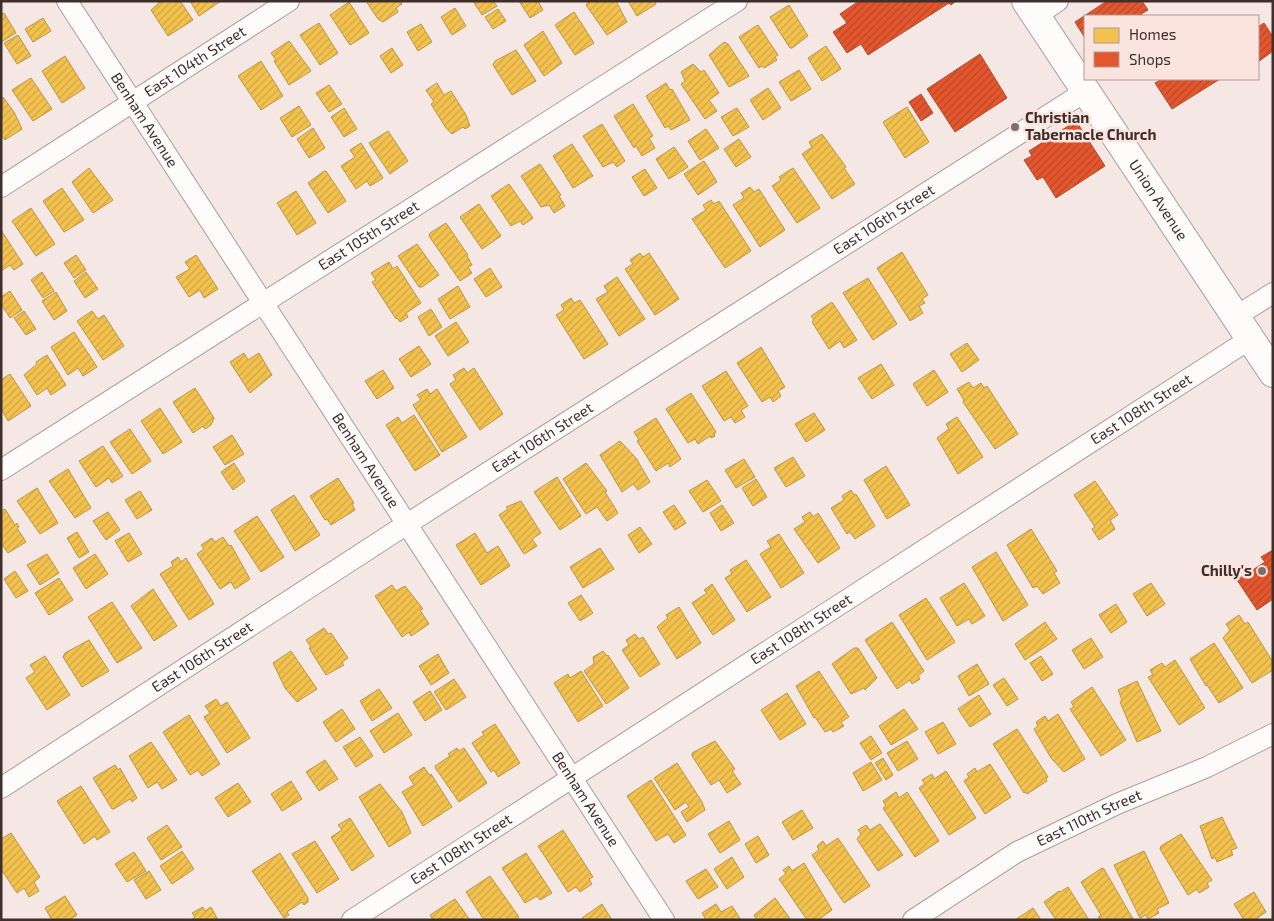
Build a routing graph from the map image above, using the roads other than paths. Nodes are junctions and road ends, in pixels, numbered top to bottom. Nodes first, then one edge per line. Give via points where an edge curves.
1 (67, 1) edge
2 (289, 1) edge
3 (737, 1) edge
4 (1040, 6) edge
5 (1086, 91) junction
6 (132, 103) junction
7 (1, 187) edge
8 (1273, 292) edge
9 (263, 303) junction
10 (1243, 328) junction
11 (1273, 373) edge
12 (1, 470) edge
13 (407, 524) junction
14 (1273, 734) edge
15 (572, 779) junction
16 (1, 788) edge
17 (352, 920) edge
18 (664, 920) edge
19 (913, 920) edge

1 - 6 street, Benham Avenue
2 - 6 street, East 104th Street
3 - 9 street, East 105th Street
4 - 5 main road, Union Avenue
5 - 10 main road, Union Avenue
5 - 13 street, East 106th Street
6 - 7 street, East 104th Street
6 - 9 street, Benham Avenue
8 - 10 street, East 108th Street
9 - 12 street, East 105th Street
9 - 13 street, Benham Avenue
10 - 11 main road, Union Avenue
10 - 15 street, East 108th Street
13 - 15 street, Benham Avenue
13 - 16 street, East 106th Street
14 - 19 street, East 110th Street via 1017,852
15 - 17 street, East 108th Street
15 - 18 street, Benham Avenue

